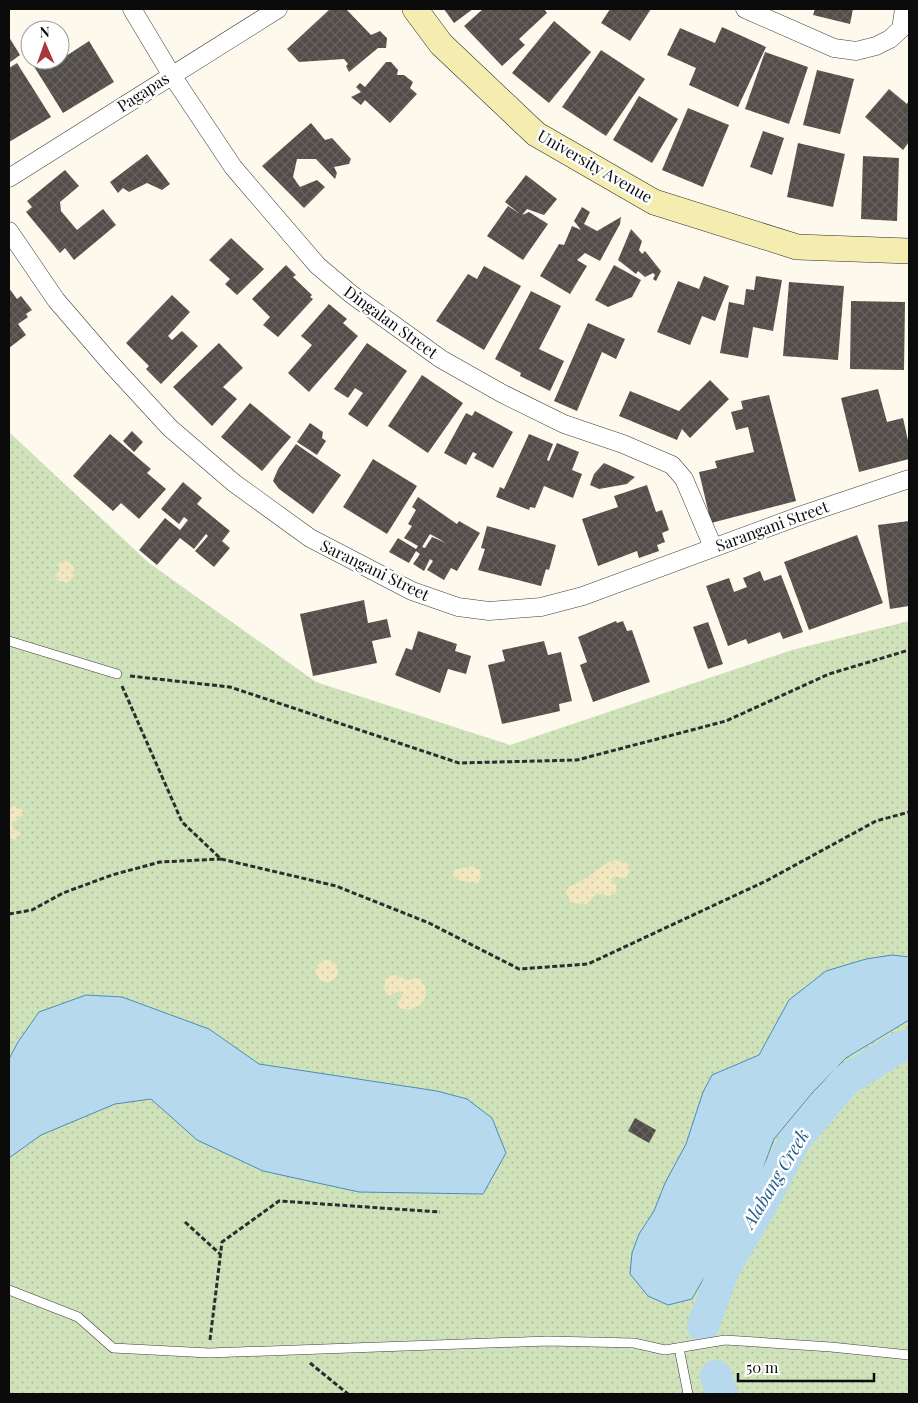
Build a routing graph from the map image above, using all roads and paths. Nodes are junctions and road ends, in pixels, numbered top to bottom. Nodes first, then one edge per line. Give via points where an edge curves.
1 (132, 9) edge
2 (278, 9) edge
3 (415, 9) edge
4 (745, 9) edge
5 (904, 9) edge
6 (171, 74) junction
7 (9, 178) edge
8 (9, 231) edge
9 (909, 251) edge
10 (909, 479) edge
11 (713, 547) junction
12 (9, 641) edge
13 (909, 650) edge
14 (116, 674) junction
15 (909, 812) edge
16 (221, 859) junction
17 (9, 914) edge
18 (440, 1212) dead end
19 (185, 1222) dead end
20 (220, 1254) junction
21 (9, 1290) edge
22 (679, 1348) junction
23 (300, 1350) junction
24 (209, 1353) junction
25 (909, 1355) edge
26 (348, 1394) edge
27 (688, 1394) edge

1 - 6 street, Dingalan Street
2 - 6 street, Pagapas
3 - 9 street, University Avenue via 441,44 536,134 654,202 797,247
4 - 5 street via 834,48 856,51 890,39 901,29
6 - 7 street, Pagapas
6 - 11 street, Dingalan Street via 232,167 317,265 441,359 503,394 564,424 672,465 684,480
8 - 11 street, Sarangani Street via 56,300 170,428 234,483 310,538 412,592 458,607 489,611 541,607 582,596
10 - 11 street, Sarangani Street
12 - 14 lane
13 - 14 path via 829,674 726,721 577,760 459,763 230,687
14 - 16 path via 182,822
15 - 16 path via 876,821 766,881 588,964 519,969 429,924 336,886
16 - 17 path via 160,862 63,893 32,910
18 - 20 path via 279,1201 222,1242
19 - 20 path
20 - 24 path
21 - 24 lane via 78,1317 113,1348
22 - 23 lane via 665,1350 634,1343 548,1341
22 - 25 lane via 726,1340
22 - 27 lane
23 - 24 lane
23 - 26 path via 311,1365

